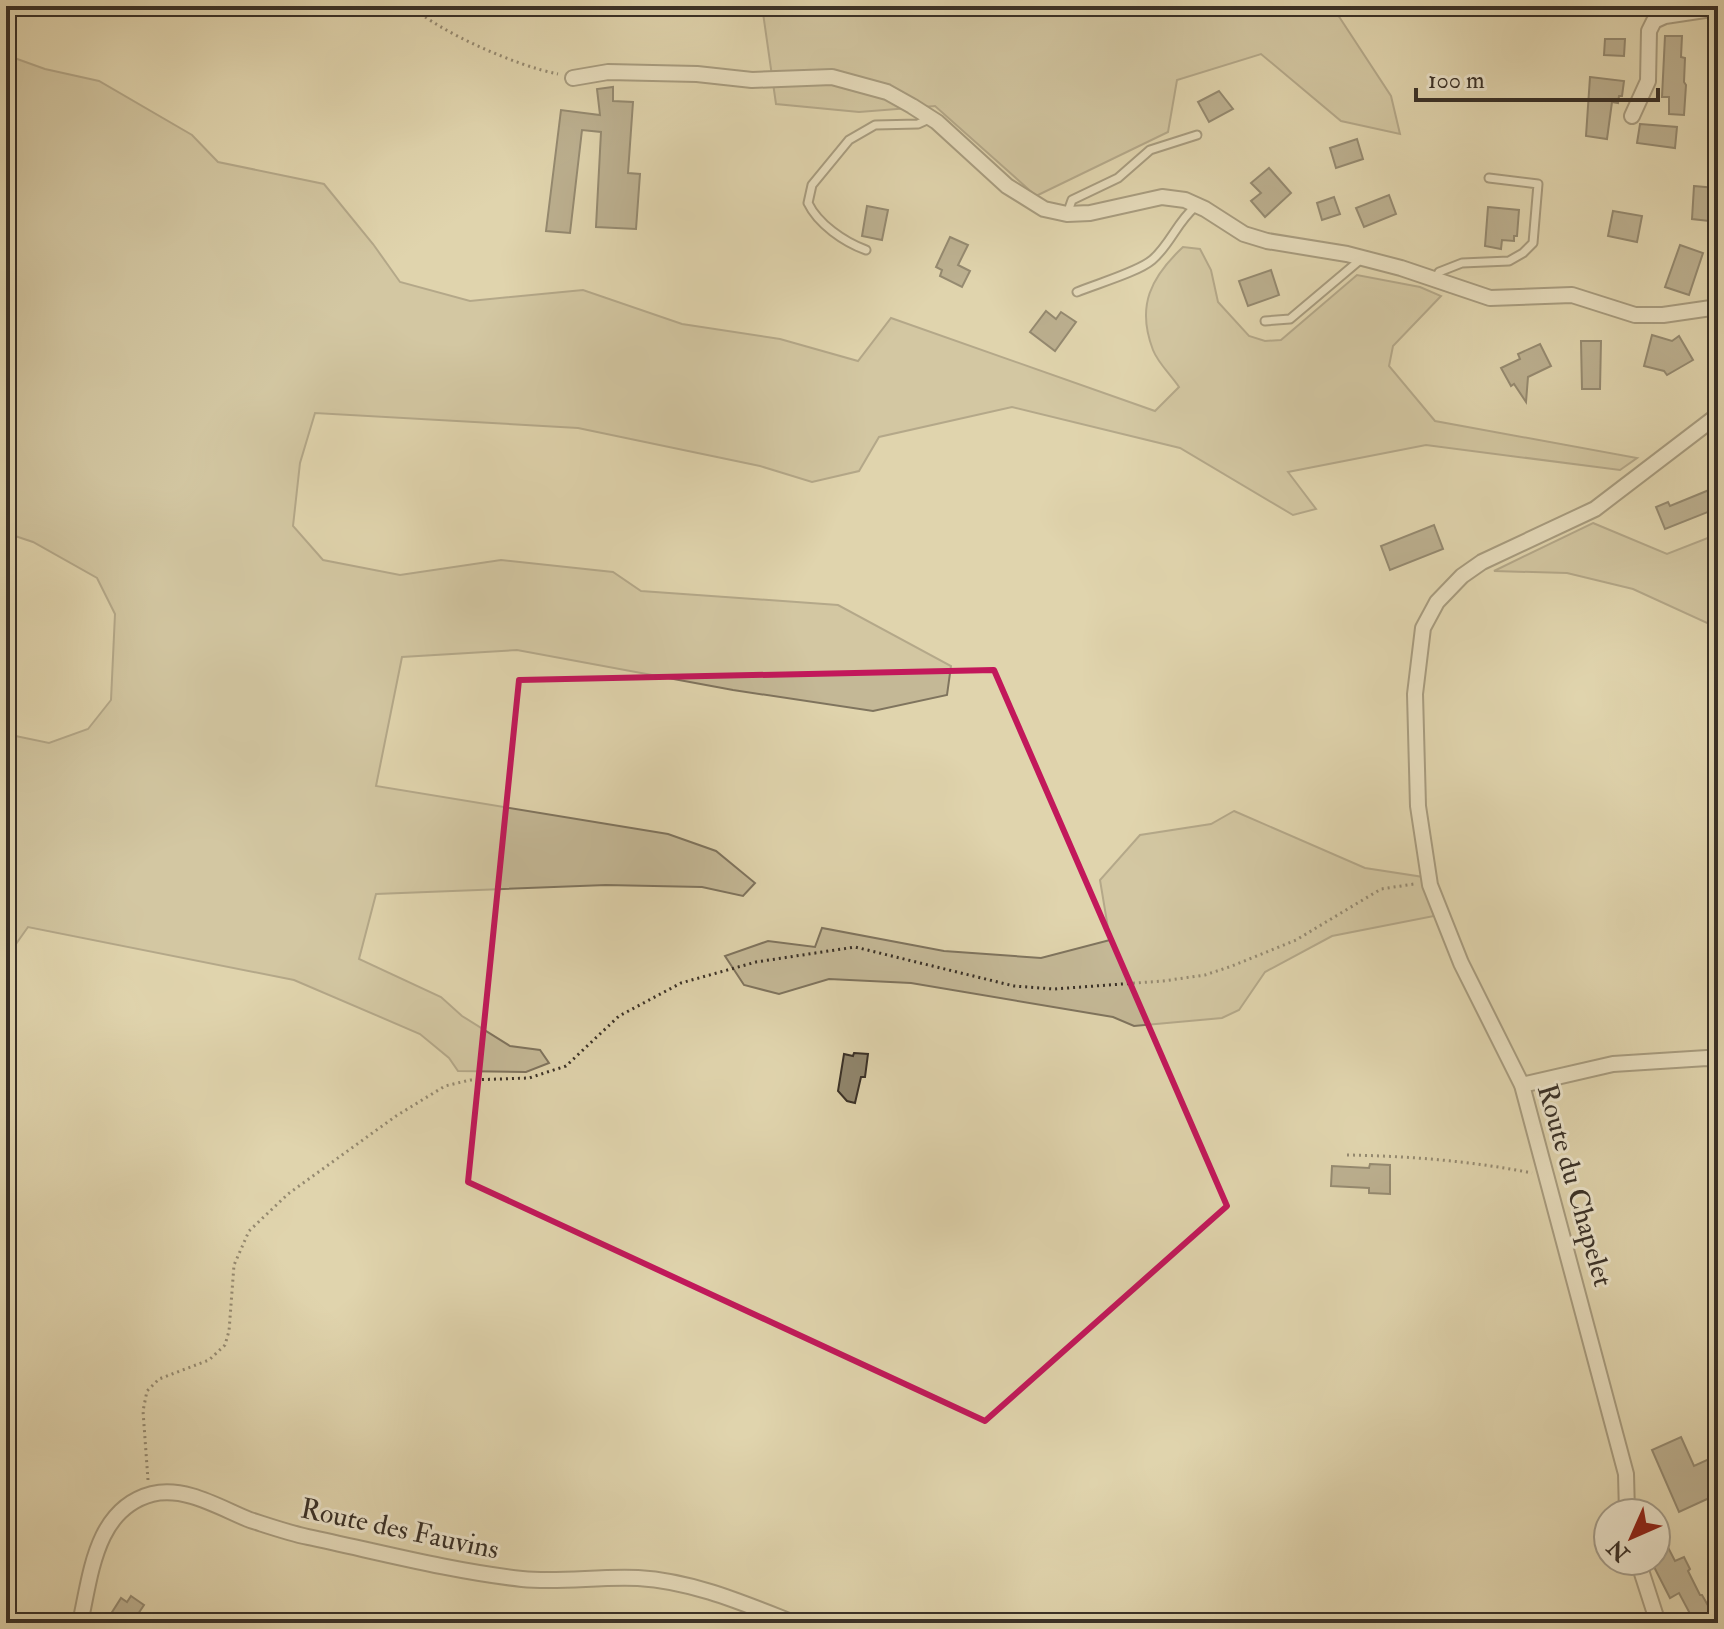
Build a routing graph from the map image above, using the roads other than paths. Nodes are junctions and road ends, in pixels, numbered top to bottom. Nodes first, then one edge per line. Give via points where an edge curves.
1 (1718, 8) edge
2 (573, 78) road end
3 (1632, 116) dead end
4 (931, 118) junction
5 (1197, 135) dead end
6 (1489, 178) dead end
7 (1197, 205) junction
8 (1067, 214) junction
9 (866, 250) dead end
10 (1362, 258) junction
11 (1435, 280) junction
12 (1077, 292) dead end
13 (1718, 307) edge
14 (1265, 321) dead end
15 (1718, 415) edge
16 (1718, 1060) edge
17 (1522, 1085) junction
18 (1627, 1497) edge
19 (1644, 1577) edge
20 (80, 1623) edge
21 (794, 1623) edge
22 (1658, 1623) edge

1 - 3 street via 1654,21 1648,81
2 - 4 street via 608,72 752,80 832,77 887,92
4 - 8 street via 1025,199
4 - 9 lane via 918,124 875,125 849,140 812,185 808,203 814,216
5 - 8 lane via 1150,150 1118,178 1072,200
6 - 11 lane via 1538,184 1533,243 1509,261 1462,263 1439,272
7 - 8 street via 1162,197
7 - 10 street via 1244,234
7 - 12 lane via 1149,263
10 - 11 street
10 - 14 lane via 1290,319
11 - 13 street via 1490,298 1572,295 1635,315
15 - 17 street, Route du Chapelet via 1595,509 1462,576 1437,602 1423,628 1415,694 1418,806 1430,885 1461,963
16 - 17 street via 1613,1064
17 - 18 street, Route du Chapelet via 1626,1474
19 - 22 street
20 - 21 street, Route des Fauvins via 94,1561 110,1522 137,1500 169,1492 298,1534 481,1573 671,1582

